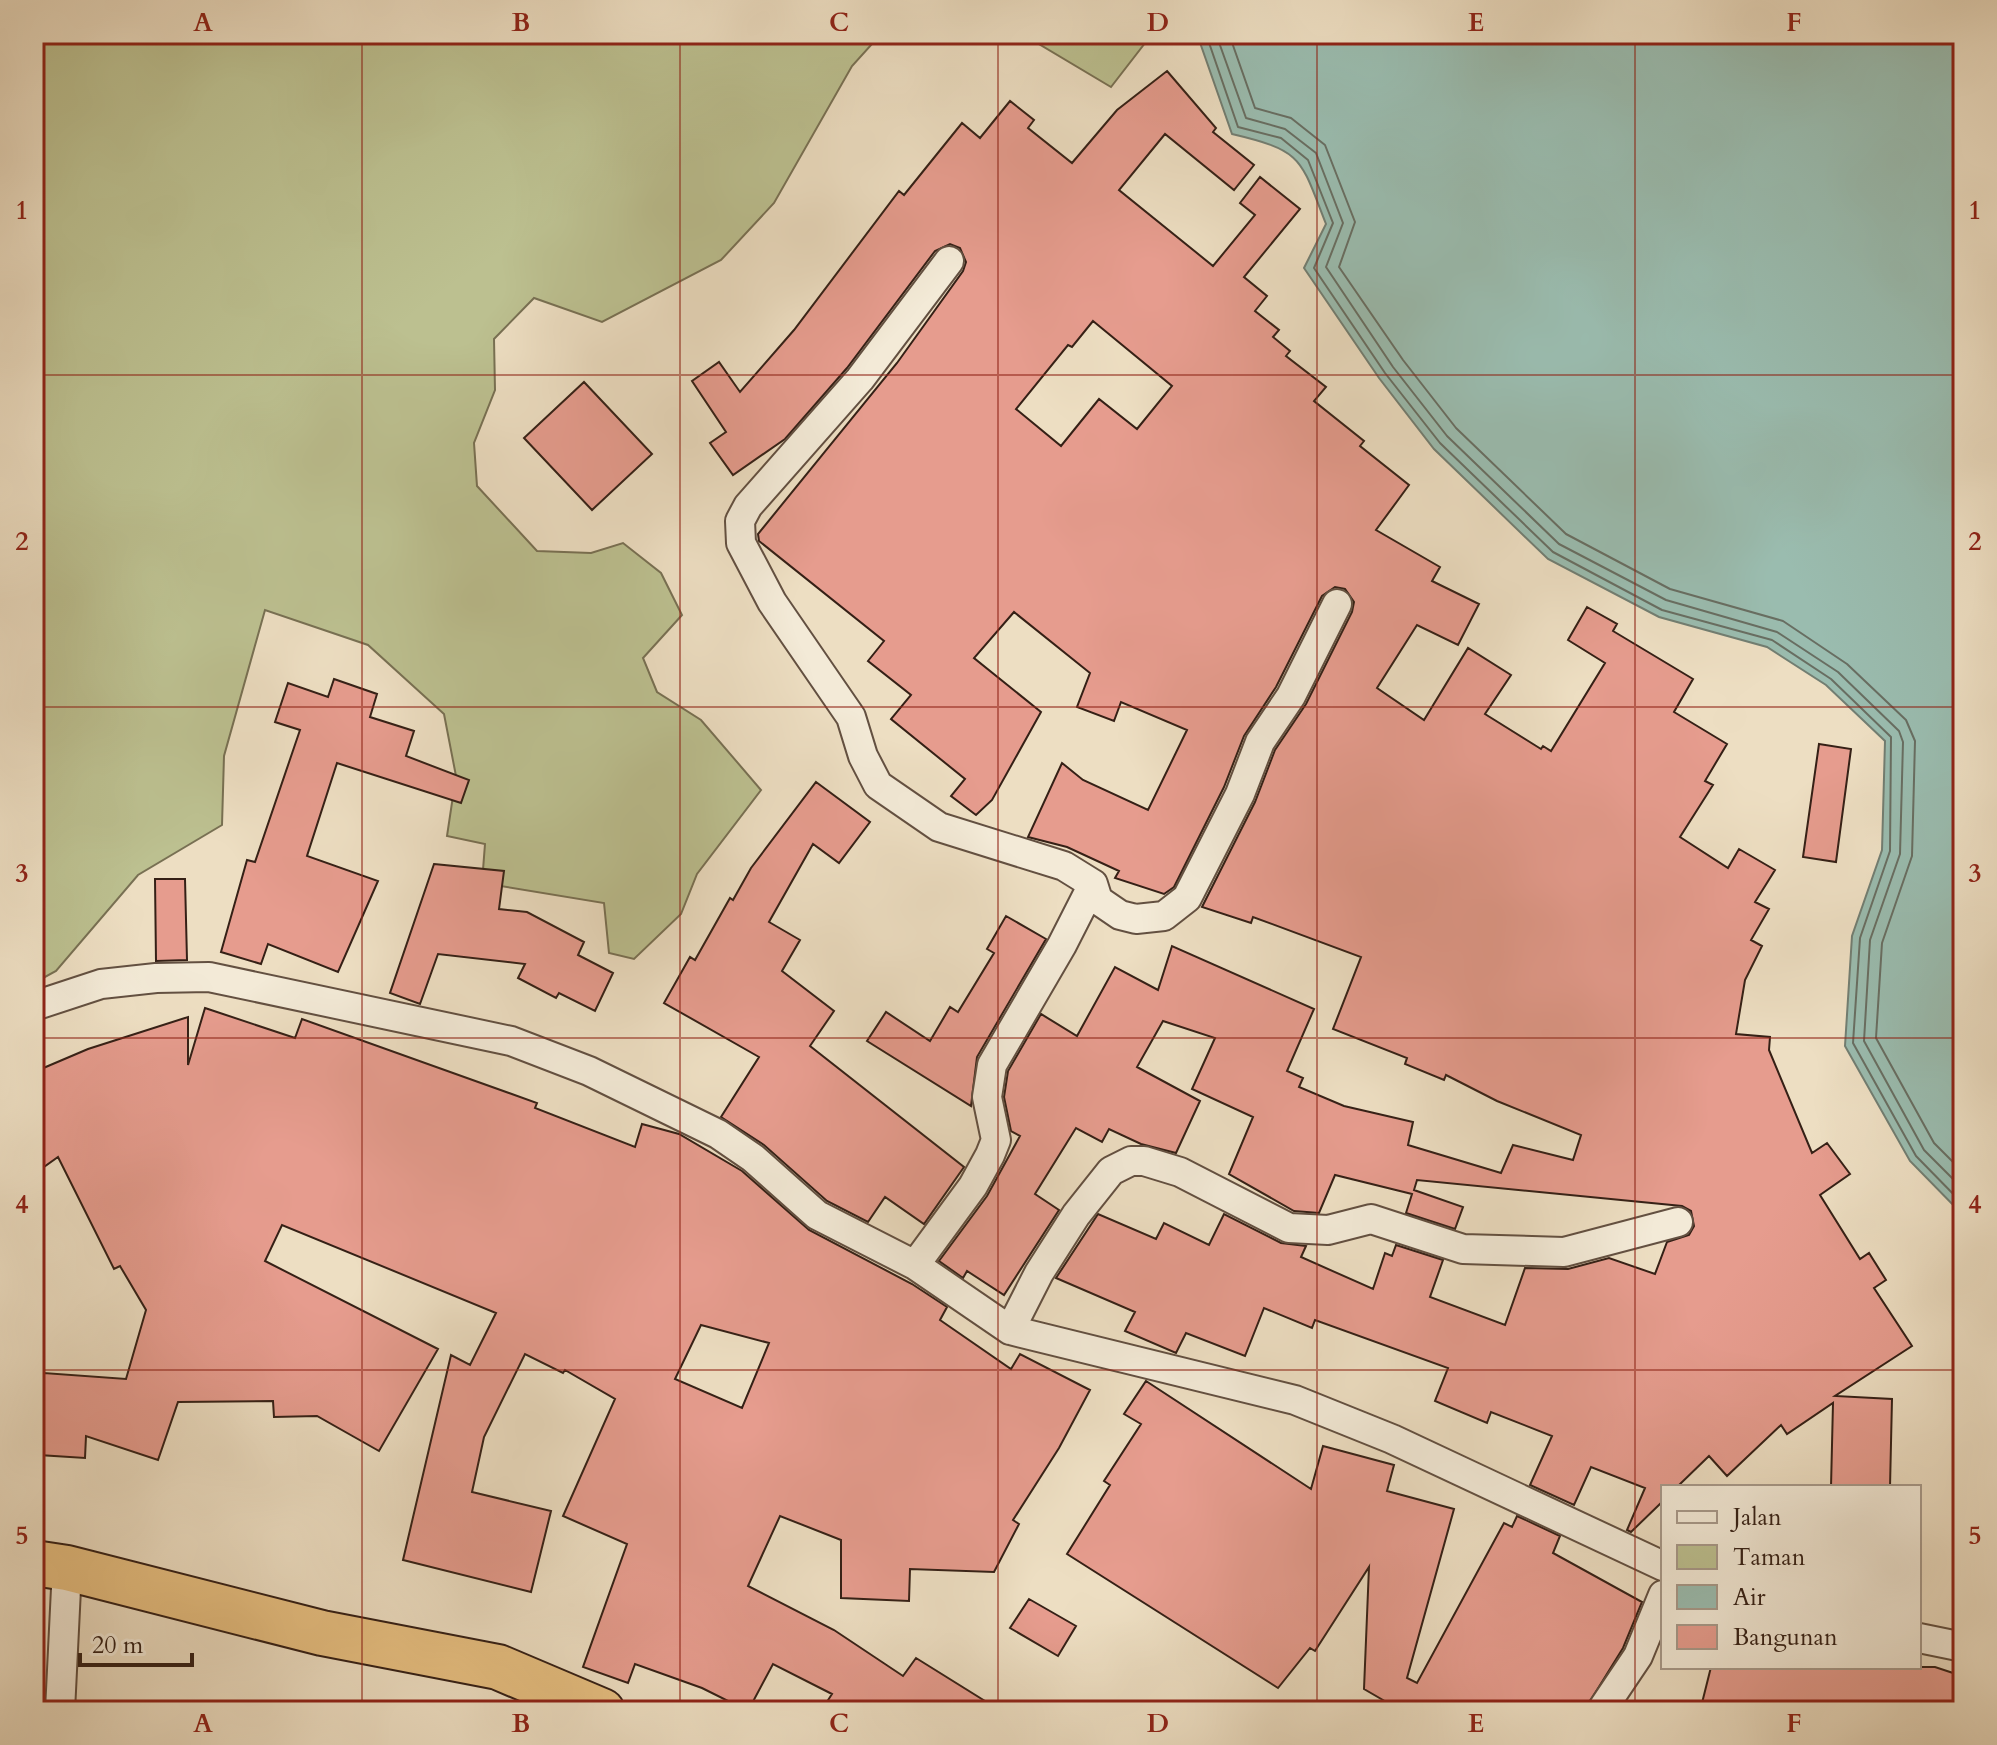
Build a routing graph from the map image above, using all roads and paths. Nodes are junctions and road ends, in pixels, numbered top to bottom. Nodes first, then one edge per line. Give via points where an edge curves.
1 (949, 261) dead end
2 (1337, 604) dead end
3 (1093, 884) junction
4 (34, 1006) edge
5 (1678, 1222) dead end
6 (915, 1265) junction
7 (1010, 1330) junction
8 (1661, 1565) edge
9 (51, 1566) edge
10 (1661, 1600) edge
11 (1921, 1638) edge
12 (1963, 1647) edge
13 (60, 1711) edge
14 (602, 1711) edge
15 (1601, 1711) edge

1 - 3 street via 860,379 748,506 740,521 741,543 772,602 851,717 878,785 939,827 1064,866
2 - 3 street via 1291,696 1260,742 1187,898 1164,916 1136,919 1098,900
3 - 6 street via 992,1065 987,1097 996,1140 990,1155
4 - 6 street via 101,984 209,977 511,1041 589,1071 718,1134 817,1215
5 - 7 street via 1564,1252 1463,1249 1371,1219 1328,1230 1289,1228 1180,1172 1131,1161 1111,1171 1076,1215
6 - 7 street
7 - 8 street via 1285,1396 1392,1439
9 - 13 street
9 - 14 highway via 322,1633 498,1667
10 - 15 street via 1638,1656
11 - 12 street

